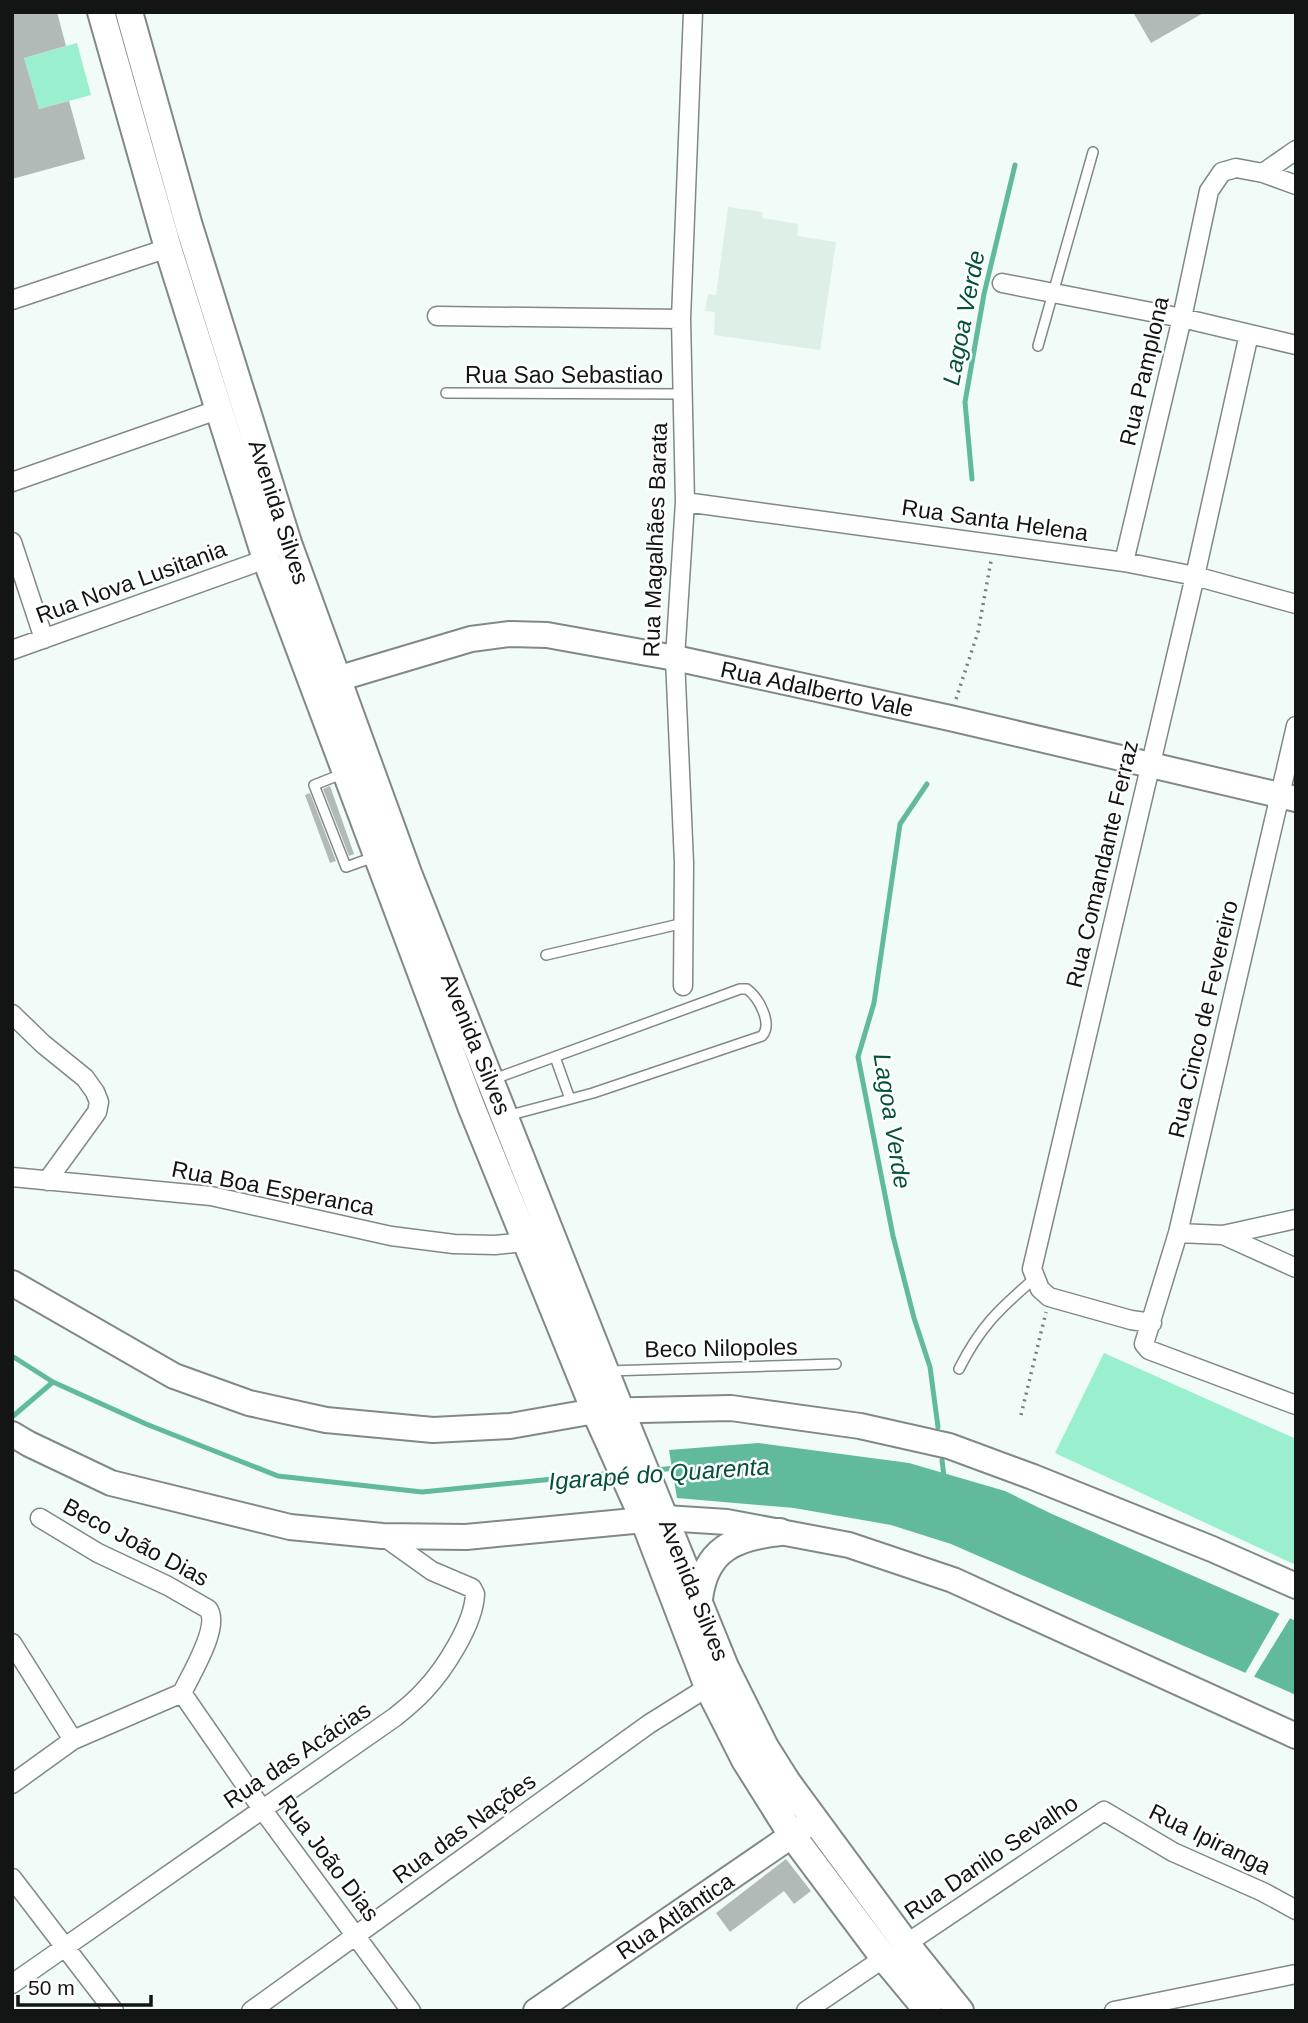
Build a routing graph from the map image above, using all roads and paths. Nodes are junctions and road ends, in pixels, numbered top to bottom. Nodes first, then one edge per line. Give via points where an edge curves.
1 (101, 12) edge
2 (130, 12) edge
3 (693, 12) edge
4 (1296, 150) edge
5 (1093, 152) dead end
6 (1263, 173) junction
7 (1296, 186) edge
8 (168, 248) junction
9 (1002, 283) dead end
10 (1055, 294) junction
11 (12, 300) edge
12 (437, 316) dead end
13 (1182, 318) junction
14 (681, 319) junction
15 (1249, 334) junction
16 (1296, 345) edge
17 (1038, 346) dead end
18 (446, 393) dead end
19 (683, 394) junction
20 (217, 410) junction
21 (12, 482) edge
22 (685, 502) junction
23 (12, 542) edge
24 (993, 545) junction
25 (266, 559) junction
26 (1124, 562) junction
27 (1195, 576) junction
28 (1296, 604) edge
29 (44, 639) junction
30 (12, 650) edge
31 (675, 658) junction
32 (337, 679) junction
33 (950, 718) junction
34 (1296, 726) edge
35 (1151, 764) junction
36 (1288, 797) edge
37 (684, 923) junction
38 (546, 955) dead end
39 (683, 986) dead end
40 (12, 1014) edge
41 (555, 1057) junction
42 (491, 1080) junction
43 (570, 1099) junction
44 (505, 1116) junction
45 (12, 1177) edge
46 (47, 1181) junction
47 (1296, 1219) edge
48 (1178, 1233) junction
49 (1223, 1235) junction
50 (525, 1242) junction
51 (1296, 1268) edge
52 (1034, 1279) junction
53 (12, 1283) edge
54 (1049, 1297) junction
55 (1152, 1323) junction
56 (836, 1364) dead end
57 (959, 1369) dead end
58 (606, 1371) junction
59 (1296, 1405) edge
60 (608, 1411) junction
61 (1021, 1415) dead end
62 (21, 1439) edge
63 (652, 1513) junction
64 (40, 1518) dead end
65 (780, 1532) junction
66 (382, 1536) junction
67 (1296, 1586) edge
68 (699, 1598) junction
69 (12, 1643) edge
70 (708, 1687) junction
71 (182, 1692) junction
72 (1296, 1736) edge
73 (73, 1740) junction
74 (12, 1784) edge
75 (261, 1809) junction
76 (1104, 1811) joint
77 (814, 1820) junction
78 (792, 1835) junction
79 (12, 1878) edge
80 (1296, 1910) edge
81 (356, 1936) junction
82 (65, 1946) junction
83 (895, 1951) junction
84 (1296, 1974) edge
85 (12, 1984) edge
86 (1162, 2005) edge
87 (114, 2011) edge
88 (251, 2011) edge
89 (411, 2011) edge
90 (536, 2011) edge
91 (806, 2011) edge
92 (928, 2011) edge
93 (960, 2011) edge
94 (1114, 2011) edge

1 - 8 main road, Avenida Silves
2 - 32 main road, Avenida Silves via 242,398
3 - 14 street, Rua Magalhães Barata
4 - 6 street
5 - 10 lane
6 - 7 street
6 - 13 street, Rua Pamplona via 1227,169 1209,191
8 - 11 street
8 - 20 main road, Avenida Silves
9 - 10 street
10 - 13 street
10 - 17 lane
12 - 14 street
13 - 15 street
13 - 26 street, Rua Pamplona
14 - 19 street, Rua Magalhães Barata
15 - 16 street
15 - 27 street, Rua Comandante Ferraz
18 - 19 lane, Rua Sao Sebastiao
19 - 22 street, Rua Magalhães Barata
20 - 21 street
20 - 25 main road, Avenida Silves
22 - 24 street, Rua Santa Helena
22 - 31 street, Rua Magalhães Barata
23 - 29 street
24 - 26 street, Rua Santa Helena
24 - 33 path via 978,632
25 - 29 street, Rua Nova Lusitania
25 - 50 main road, Avenida Silves
26 - 27 street, Rua Santa Helena
27 - 28 street, Rua Santa Helena
27 - 35 street, Rua Comandante Ferraz
29 - 30 street, Rua Nova Lusitania
31 - 32 street, Rua Adalberto Vale via 547,635 510,634 471,639
31 - 33 street, Rua Adalberto Vale
31 - 37 street, Rua Magalhães Barata
32 - 42 main road, Avenida Silves
33 - 35 street, Rua Adalberto Vale
34 - 36 street, Rua Cinco de Fevereiro
35 - 36 street, Rua Adalberto Vale
35 - 52 street, Rua Comandante Ferraz via 1032,1269
36 - 48 street, Rua Cinco de Fevereiro
37 - 38 lane
37 - 39 street, Rua Magalhães Barata
40 - 46 street via 85,1078 99,1102 97,1112
41 - 42 lane
41 - 43 lane
41 - 43 lane via 740,989 755,996 767,1025 762,1036
42 - 44 main road, Avenida Silves
43 - 44 lane
44 - 58 main road, Avenida Silves
45 - 46 street, Rua Boa Esperanca
46 - 50 street, Rua Boa Esperanca via 211,1196 391,1236 454,1244
47 - 49 street
48 - 49 street
48 - 55 street, Rua Cinco de Fevereiro
49 - 51 street
50 - 60 main road, Avenida Silves
52 - 54 street
52 - 57 lane via 982,1329
53 - 60 street via 174,1376 249,1404 326,1420 433,1430 510,1426
54 - 55 street
54 - 61 path
55 - 59 street via 1144,1344 1149,1349
56 - 58 lane, Beco Nilopoles
58 - 60 main road, Avenida Silves
60 - 63 main road, Avenida Silves
60 - 67 street via 730,1408 860,1426 950,1446
62 - 66 street via 111,1483 290,1527
63 - 65 street
63 - 66 street via 466,1537
63 - 68 main road, Avenida Silves
63 - 70 main road, Avenida Silves
64 - 71 street, Beco João Dias via 208,1609 213,1621
65 - 68 main road via 756,1535 725,1548 701,1579
65 - 72 street via 849,1545 953,1580
66 - 75 street, Rua das Acácias via 432,1571 471,1588 475,1599 467,1626 424,1691 395,1717
68 - 77 main road, Avenida Silves via 725,1667 765,1747
69 - 73 street
70 - 78 main road, Avenida Silves via 745,1760
70 - 81 street, Rua das Nações via 649,1724
71 - 73 street
71 - 75 street, Rua João Dias
73 - 74 street
75 - 81 street, Rua João Dias
75 - 82 street, Rua das Acácias
76 - 80 street, Rua Ipiranga via 1172,1852
76 - 83 street, Rua Danilo Sevalho
77 - 78 street, Rua Atlântica
77 - 83 main road, Avenida Silves
78 - 83 main road, Avenida Silves
78 - 90 street, Rua Atlântica
79 - 82 street
81 - 88 street, Rua das Nações
81 - 89 street, Rua João Dias
82 - 85 street, Rua das Acácias
82 - 87 street
83 - 91 street, Rua Danilo Sevalho
83 - 92 main road, Avenida Silves
83 - 93 main road, Avenida Silves
84 - 86 street
86 - 94 street

